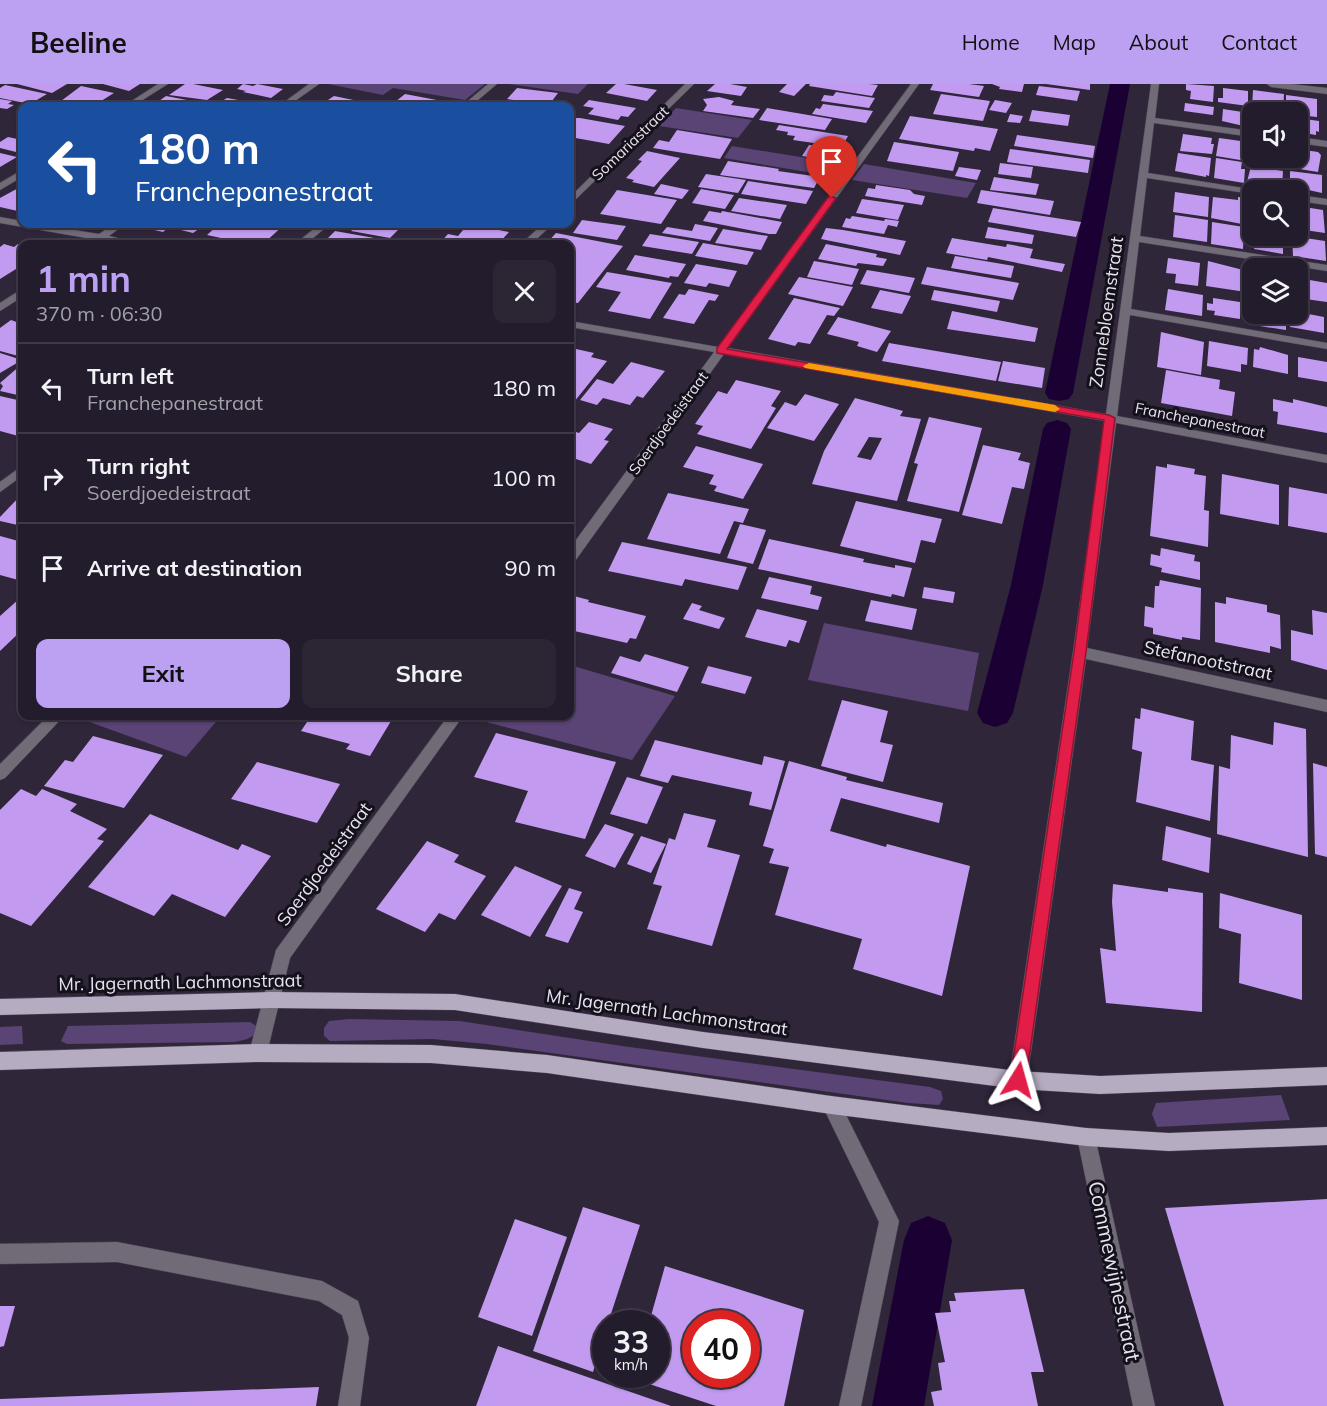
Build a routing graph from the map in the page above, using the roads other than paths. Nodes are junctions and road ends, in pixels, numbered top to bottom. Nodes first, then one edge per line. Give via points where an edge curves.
1 (164, 84) edge
2 (315, 84) edge
3 (493, 84) edge
4 (690, 84) edge
5 (915, 84) edge
6 (1155, 84) edge
7 (1271, 84) edge
8 (1327, 91) edge
9 (135, 102) edge
10 (289, 102) edge
11 (471, 102) edge
12 (1149, 120) junction
13 (1242, 133) edge
14 (1308, 141) edge
15 (1327, 144) edge
16 (1143, 175) junction
17 (18, 176) edge
18 (0, 187) edge
19 (1242, 190) edge
20 (574, 198) edge
21 (1308, 199) edge
22 (1327, 202) edge
23 (0, 220) edge
24 (18, 223) edge
25 (48, 228) edge
26 (114, 228) edge
27 (320, 228) edge
28 (544, 228) edge
29 (101, 237) junction
30 (1135, 238) junction
31 (97, 240) edge
32 (117, 240) edge
33 (305, 240) edge
34 (530, 240) edge
35 (1327, 268) edge
36 (18, 295) edge
37 (0, 308) edge
38 (1125, 312) junction
39 (574, 325) edge
40 (1327, 346) edge
41 (721, 350) junction
42 (1109, 418) junction
43 (1327, 459) edge
44 (18, 473) edge
45 (0, 488) edge
46 (574, 552) edge
47 (1080, 652) junction
48 (1327, 706) edge
49 (53, 720) edge
50 (453, 720) edge
51 (0, 774) edge
52 (271, 1000) junction
53 (0, 1007) edge
54 (258, 1053) junction
55 (0, 1061) edge
56 (1327, 1076) edge
57 (1018, 1080) junction
58 (831, 1105) junction
59 (1327, 1136) edge
60 (1086, 1137) junction
61 (0, 1254) edge
62 (350, 1406) edge
63 (850, 1406) edge
64 (1144, 1406) edge

1 - 9 street
2 - 10 street
3 - 11 street
4 - 20 street, Somariastraat
5 - 41 street, Soerdjoedeistraat
6 - 12 street, Zonnebloemstraat
7 - 8 street
12 - 13 street
12 - 16 street, Zonnebloemstraat
14 - 15 street
16 - 19 street
16 - 30 street, Zonnebloemstraat
17 - 18 street
21 - 22 street
23 - 24 street
25 - 29 street
26 - 29 street
27 - 33 street
28 - 34 street
29 - 31 street
29 - 32 street
30 - 35 street
30 - 38 street, Zonnebloemstraat
36 - 37 street
38 - 40 street
38 - 42 street, Zonnebloemstraat
39 - 41 street, Franchepanestraat
41 - 42 street, Franchepanestraat
41 - 46 street, Soerdjoedeistraat
42 - 43 street, Franchepanestraat
42 - 47 street, Zonnebloemstraat
44 - 45 street
47 - 48 street, Stefanootstraat
47 - 57 street, Zonnebloemstraat
49 - 51 street
50 - 52 street, Soerdjoedeistraat via 282,955
52 - 53 main road, Mr. Jagernath Lachmonstraat
52 - 54 street, Soerdjoedeistraat
52 - 57 main road, Mr. Jagernath Lachmonstraat via 455,1002 703,1040
54 - 55 main road
54 - 58 main road via 431,1054 548,1064
56 - 57 main road, Mr. Jagernath Lachmonstraat via 1100,1085
58 - 60 main road
58 - 63 street via 889,1221
59 - 60 main road via 1169,1142
60 - 64 street, Commewijnestraat
61 - 62 street via 117,1252 322,1291 351,1308 358,1338

